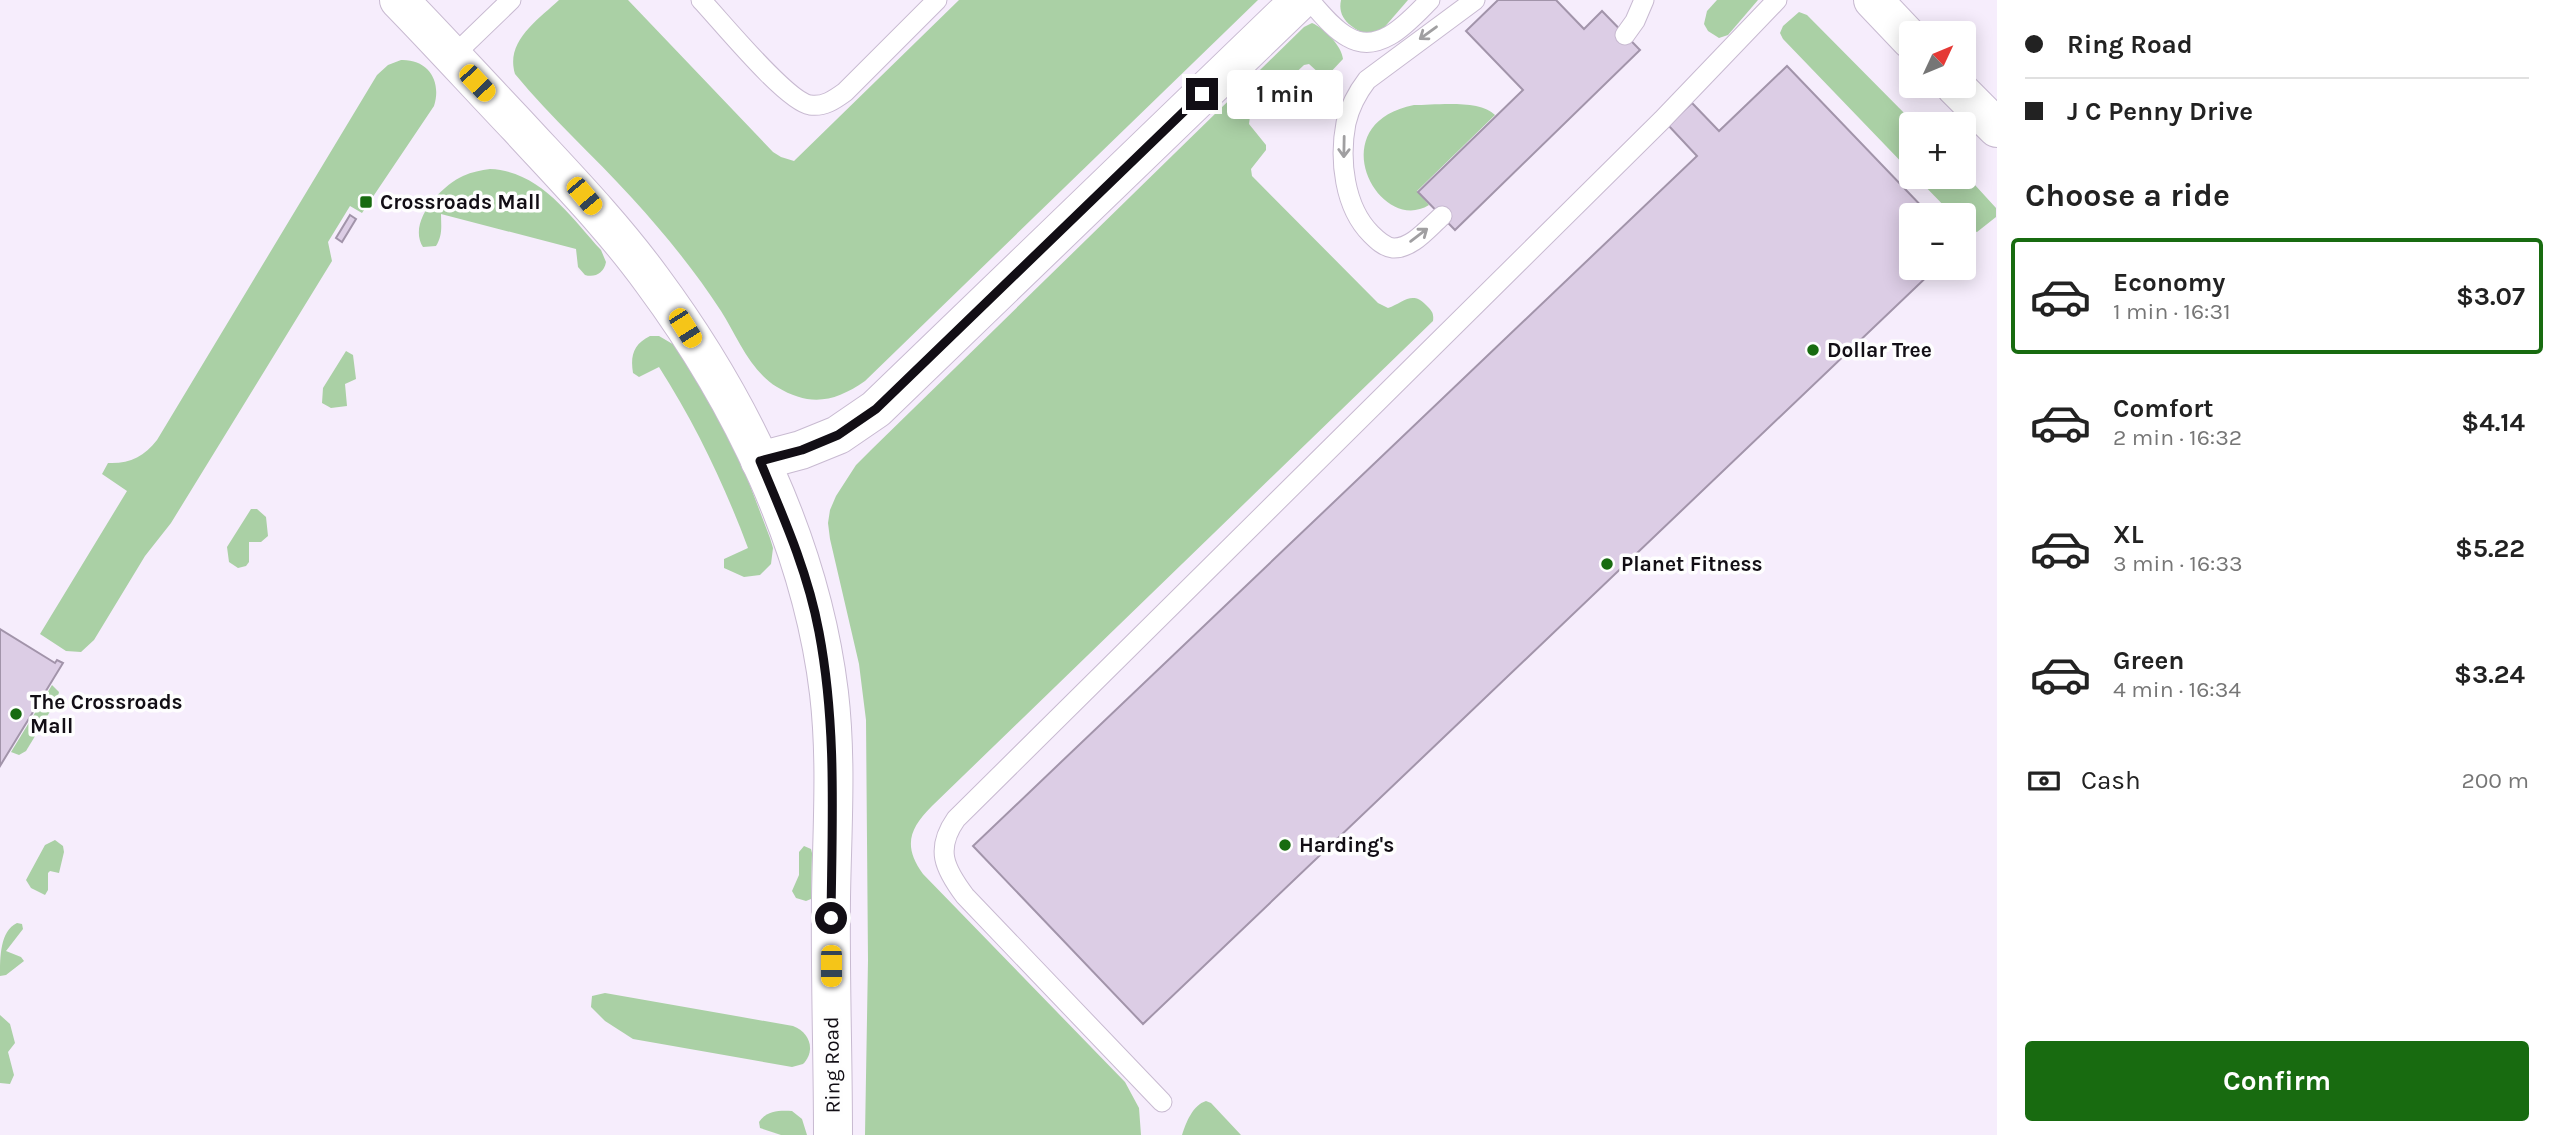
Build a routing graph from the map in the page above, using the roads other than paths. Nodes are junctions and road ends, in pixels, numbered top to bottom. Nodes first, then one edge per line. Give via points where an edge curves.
1 (399, 0) edge
2 (511, 0) edge
3 (701, 0) edge
4 (937, 0) edge
5 (1300, 0) edge
6 (1309, 0) edge
7 (1430, 0) edge
8 (1475, 0) edge
9 (1644, 0) edge
10 (1777, 0) edge
11 (1873, 0) edge
12 (1899, 27) edge
13 (1625, 35) dead end
14 (453, 56) junction
15 (1967, 98) edge
16 (1997, 128) edge
17 (1442, 216) dead end
18 (760, 461) junction
19 (1161, 1102) dead end
20 (833, 1135) edge

1 - 14 street, Ring Road
2 - 14 lane
3 - 4 lane via 788,93 808,105 833,101 845,92
5 - 18 street via 876,409 838,435
6 - 7 lane via 1336,28 1362,43 1391,36
8 -> 17 lane via 1367,80 1355,97 1343,141 1355,212 1379,242 1393,248 1405,245
9 - 13 lane
10 - 19 lane via 948,832 945,864 964,896
11 - 12 street
14 - 18 street, Ring Road via 584,196 653,280 715,376
15 - 16 street
18 - 20 street, Ring Road via 811,596 829,694

